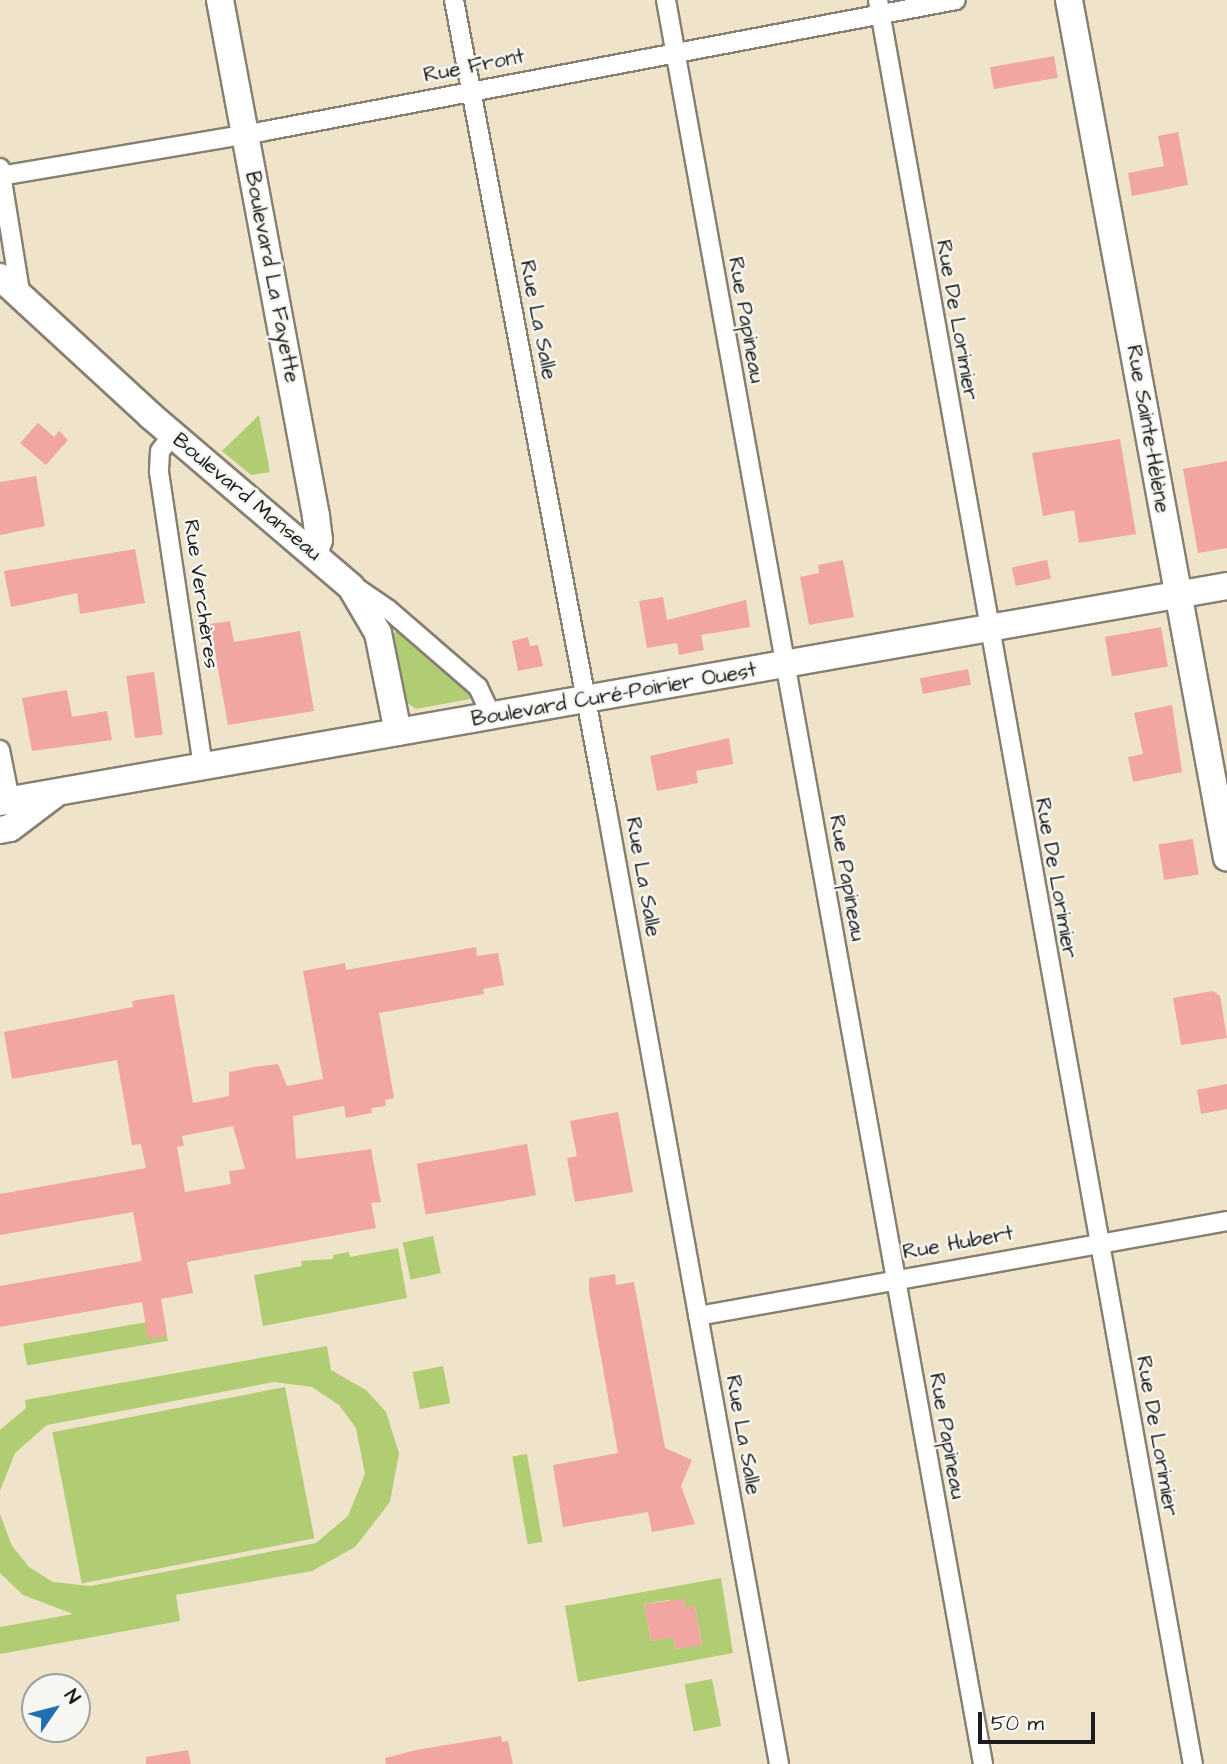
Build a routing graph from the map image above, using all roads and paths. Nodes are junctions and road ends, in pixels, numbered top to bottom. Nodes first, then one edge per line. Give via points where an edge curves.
1 (203, 0) edge
2 (220, 0) edge
3 (454, 0) edge
4 (666, 0) edge
5 (956, 0) edge
6 (1069, 0) edge
7 (879, 7) edge
8 (675, 51) junction
9 (470, 89) junction
10 (237, 134) junction
11 (1, 173) edge
12 (0, 277) edge
13 (21, 298) junction
14 (173, 434) junction
15 (306, 546) junction
16 (343, 578) junction
17 (1227, 586) edge
18 (1178, 595) junction
19 (987, 629) junction
20 (785, 665) junction
21 (586, 699) junction
22 (491, 716) junction
23 (398, 732) junction
24 (0, 750) edge
25 (203, 766) junction
26 (59, 792) junction
27 (5, 801) edge
28 (0, 830) edge
29 (1227, 858) edge
30 (1227, 1221) edge
31 (1098, 1241) junction
32 (895, 1278) junction
33 (698, 1316) junction
34 (779, 1764) edge
35 (983, 1764) edge
36 (1193, 1764) edge

1 - 10 street, Boulevard La Fayette
2 - 10 street, Boulevard La Fayette
3 - 9 street, Rue La Salle
4 - 8 street, Rue Papineau
5 - 7 street, Rue Front
6 - 18 street, Rue Sainte-Hélène
7 - 8 street, Rue Front
7 - 19 street, Rue De Lorimier
8 - 9 street, Rue Front
8 - 20 street, Rue Papineau
9 - 10 street, Rue Front
9 - 21 street, Rue La Salle
10 - 11 street, Rue Front
10 - 15 street, Boulevard La Fayette via 316,516 319,540
11 - 13 street
12 - 13 street, Boulevard Manseau
13 - 14 street, Boulevard Manseau
14 - 15 street, Boulevard Manseau
14 - 25 street, Rue Verchères via 160,451 159,472
15 - 16 street, Boulevard Manseau
16 - 22 street, Boulevard Manseau via 389,610 478,687
16 - 23 street via 369,611 378,633
17 - 18 street, Boulevard Curé-Poirier Ouest
18 - 19 street, Boulevard Curé-Poirier Ouest
18 - 29 street, Rue Sainte-Hélène
19 - 20 street, Boulevard Curé-Poirier Ouest
19 - 31 street, Rue De Lorimier
20 - 21 street, Boulevard Curé-Poirier Ouest
20 - 32 street, Rue Papineau
21 - 22 street, Boulevard Curé-Poirier Ouest
21 - 33 street, Rue La Salle
22 - 23 street, Boulevard Curé-Poirier Ouest
23 - 25 street, Boulevard Curé-Poirier Ouest
24 - 27 street
25 - 26 street, Boulevard Curé-Poirier Ouest
26 - 27 street, Boulevard Curé-Poirier Ouest
26 - 28 street via 10,828
30 - 31 street, Rue Hubert
31 - 32 street, Rue Hubert
31 - 36 street, Rue De Lorimier
32 - 33 street, Rue Hubert
32 - 35 street, Rue Papineau
33 - 34 street, Rue La Salle

